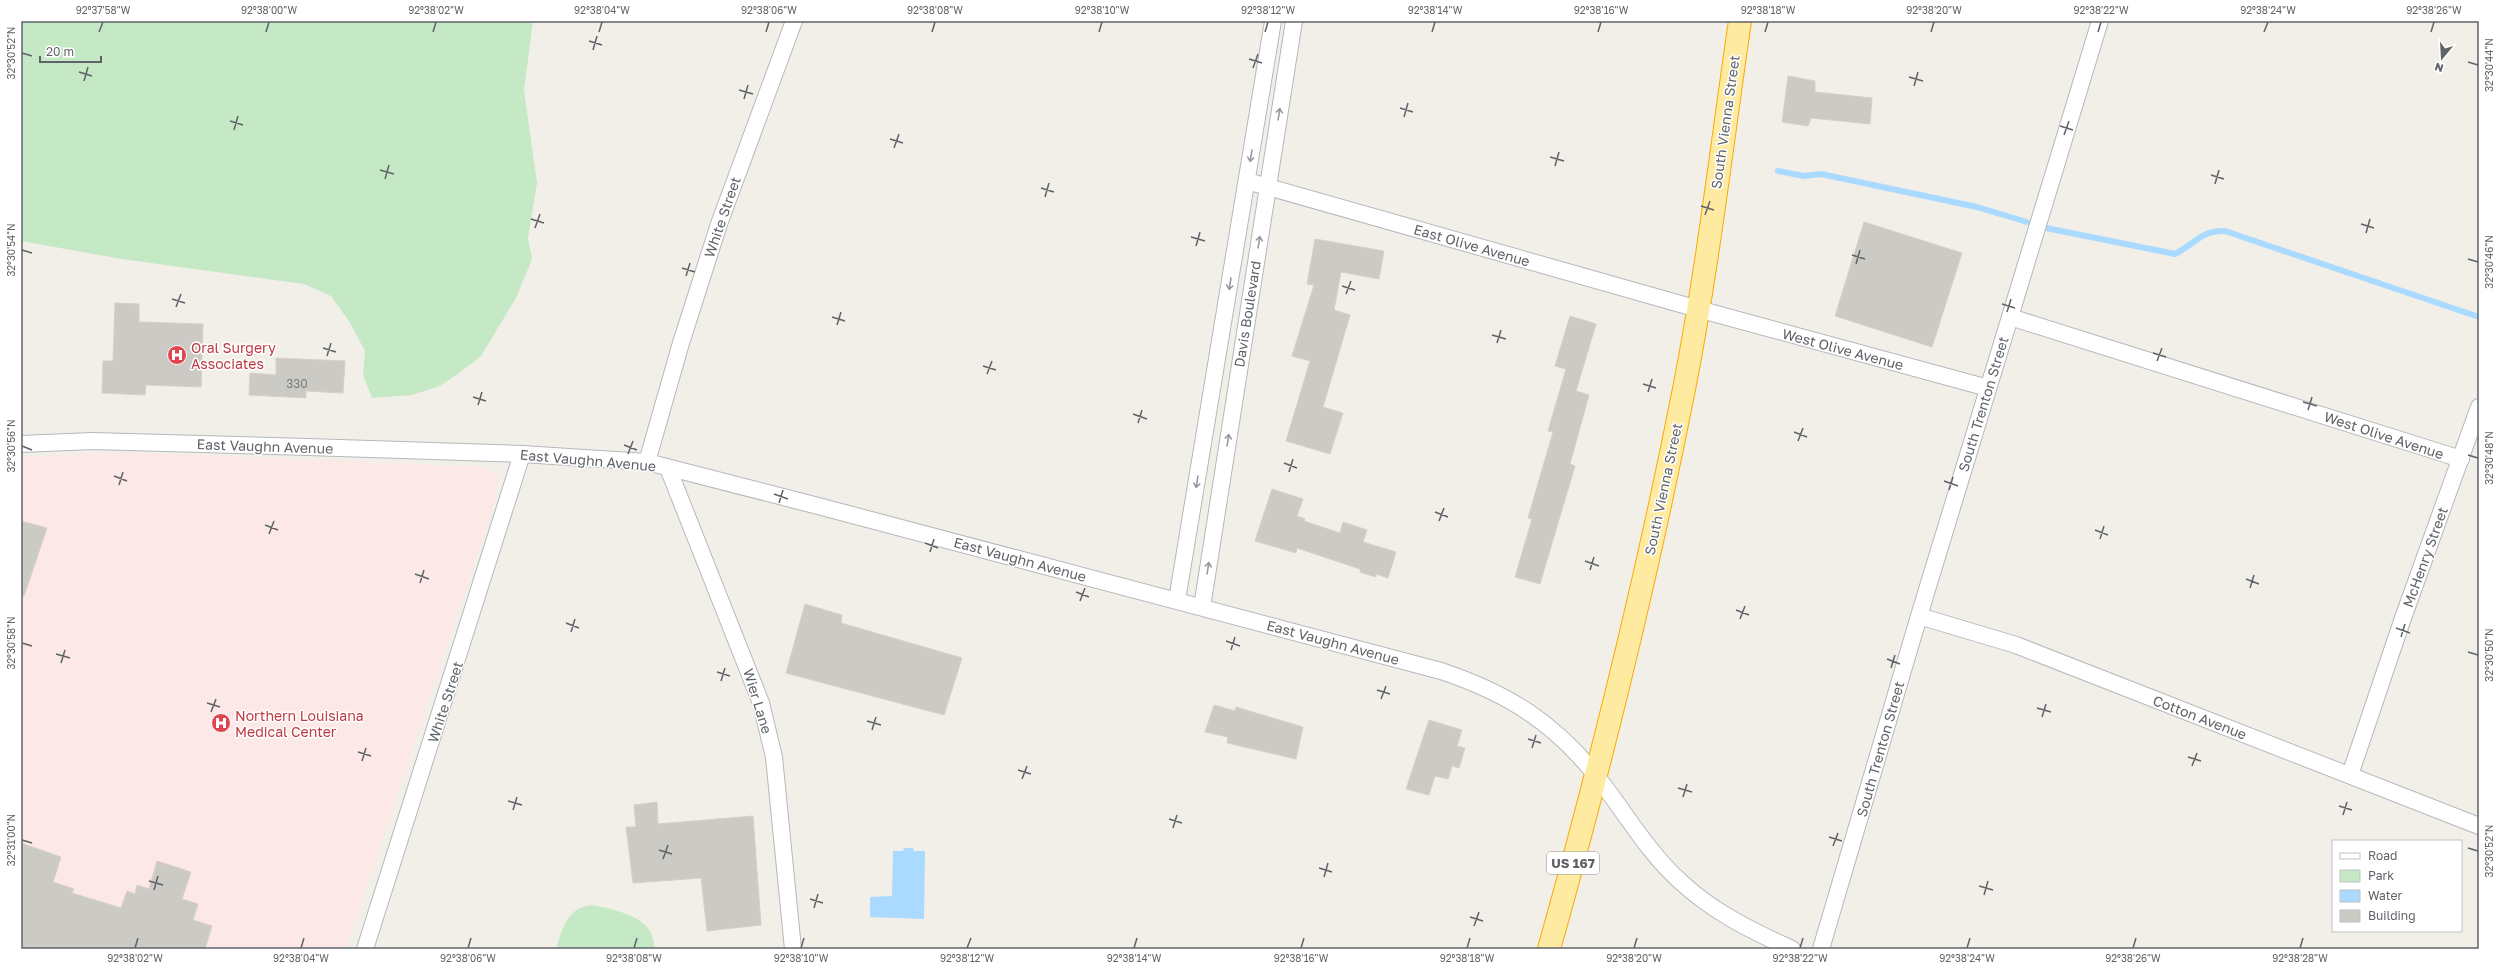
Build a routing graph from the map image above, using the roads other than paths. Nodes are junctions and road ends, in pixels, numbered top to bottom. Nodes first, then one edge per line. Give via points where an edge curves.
1 (794, 21) edge
2 (1273, 21) edge
3 (1294, 21) edge
4 (1740, 21) edge
5 (2100, 21) edge
6 (1247, 181) junction
7 (1267, 187) junction
8 (1698, 310) junction
9 (2010, 317) junction
10 (1988, 388) junction
11 (2479, 407) edge
12 (21, 444) edge
13 (522, 454) junction
14 (2461, 459) junction
15 (647, 462) junction
16 (668, 468) junction
17 (1177, 600) junction
18 (1202, 607) junction
19 (1919, 616) junction
20 (2350, 775) junction
21 (1597, 777) junction
22 (2479, 826) edge
23 (365, 949) edge
24 (793, 949) edge
25 (1549, 949) edge
26 (1792, 949) edge
27 (1821, 949) edge

1 - 15 street, White Street via 719,224
2 -> 6 street, Davis Boulevard
7 -> 3 street, Davis Boulevard
4 - 8 highway, South Vienna Street / US 167
5 - 9 street, South Trenton Street
6 - 7 street, East Olive Avenue
6 -> 17 street, Davis Boulevard
7 - 8 street, East Olive Avenue
18 -> 7 street, Davis Boulevard
8 - 10 street, West Olive Avenue
8 - 21 highway, South Vienna Street / US 167 via 1641,594
9 - 10 street, South Trenton Street
9 - 14 street, West Olive Avenue
10 - 19 street, South Trenton Street
11 - 14 street, McHenry Street
12 - 13 street, East Vaughn Avenue via 92,441
13 - 15 street, East Vaughn Avenue
13 - 23 street, White Street
14 - 20 street, McHenry Street via 2403,618
15 - 16 street, East Vaughn Avenue
16 - 17 street, East Vaughn Avenue
16 - 24 street, Wier Lane via 761,704 774,757
17 - 18 street, East Vaughn Avenue
18 - 21 street, East Vaughn Avenue via 1469,681 1523,706 1551,728
19 - 20 street, Cotton Avenue via 2016,645
19 - 27 street, South Trenton Street
20 - 22 street, Cotton Avenue
21 - 25 highway, South Vienna Street / US 167
21 - 26 street, East Vaughn Avenue via 1641,836 1680,882 1712,907 1750,930

